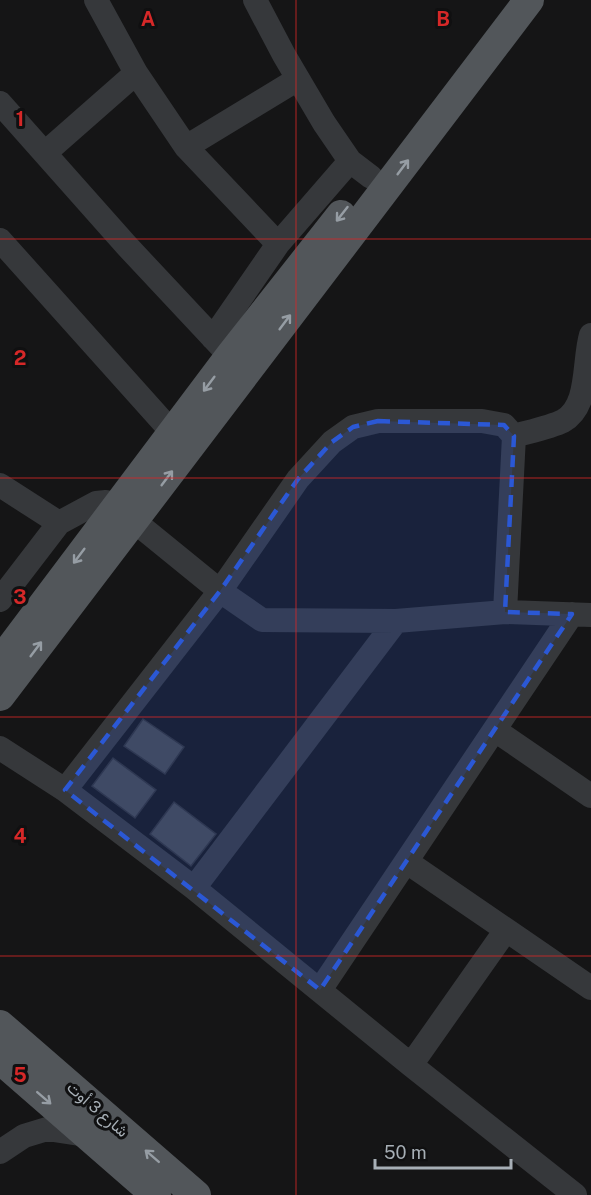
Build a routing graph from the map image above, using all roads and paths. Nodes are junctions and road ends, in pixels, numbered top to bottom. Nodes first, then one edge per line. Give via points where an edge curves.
1 (96, 0) edge
2 (255, 0) edge
3 (505, 0) edge
4 (530, 0) edge
5 (136, 73) junction
6 (298, 79) junction
7 (0, 103) edge
8 (186, 147) junction
9 (45, 153) junction
10 (361, 169) junction
11 (278, 244) junction
12 (4, 250) edge
13 (591, 335) edge
14 (221, 347) junction
15 (172, 432) junction
16 (514, 436) junction
17 (0, 485) edge
18 (124, 515) junction
19 (59, 523) junction
20 (220, 591) junction
21 (0, 600) edge
22 (505, 612) junction
23 (582, 615) edge
24 (396, 621) junction
25 (0, 662) edge
26 (0, 696) edge
27 (495, 730) junction
28 (0, 748) edge
29 (65, 790) junction
30 (591, 796) edge
31 (407, 862) junction
32 (194, 888) junction
33 (506, 930) junction
34 (591, 988) edge
35 (320, 990) junction
36 (0, 1025) edge
37 (0, 1059) edge
38 (411, 1065) junction
39 (86, 1135) junction
40 (0, 1152) edge
41 (156, 1195) edge
42 (196, 1195) edge
43 (574, 1195) edge

1 - 5 street
2 - 6 street
3 - 10 main road
18 -> 4 main road
5 - 8 street
5 - 9 street
6 - 8 street
6 - 10 street via 324,123
7 - 9 street
8 - 11 street
9 - 14 street
10 - 11 street
10 -> 14 main road
11 - 14 street
12 - 15 street
13 - 16 street via 582,394 575,411 563,421
14 -> 15 main road
15 - 18 main road
16 - 20 street via 504,425 482,421 378,421 353,427 332,442 298,479
16 - 22 street
17 - 19 street
18 - 19 street via 106,502 96,503
18 - 20 street
18 -> 25 main road
26 -> 18 main road
19 - 21 street
20 - 24 street via 262,620
20 - 29 street
22 - 23 street
22 - 24 street
23 - 27 street
24 - 32 street
27 - 30 street
27 - 31 street
28 - 29 street
29 - 32 street
31 - 33 street
31 - 35 street
32 - 35 street
33 - 34 street
33 - 38 street
35 - 38 street
42 -> 36 main road, شارع 3 أوت
37 -> 39 main road
38 - 43 street
39 - 40 street via 47,1129 24,1136
39 - 41 main road

